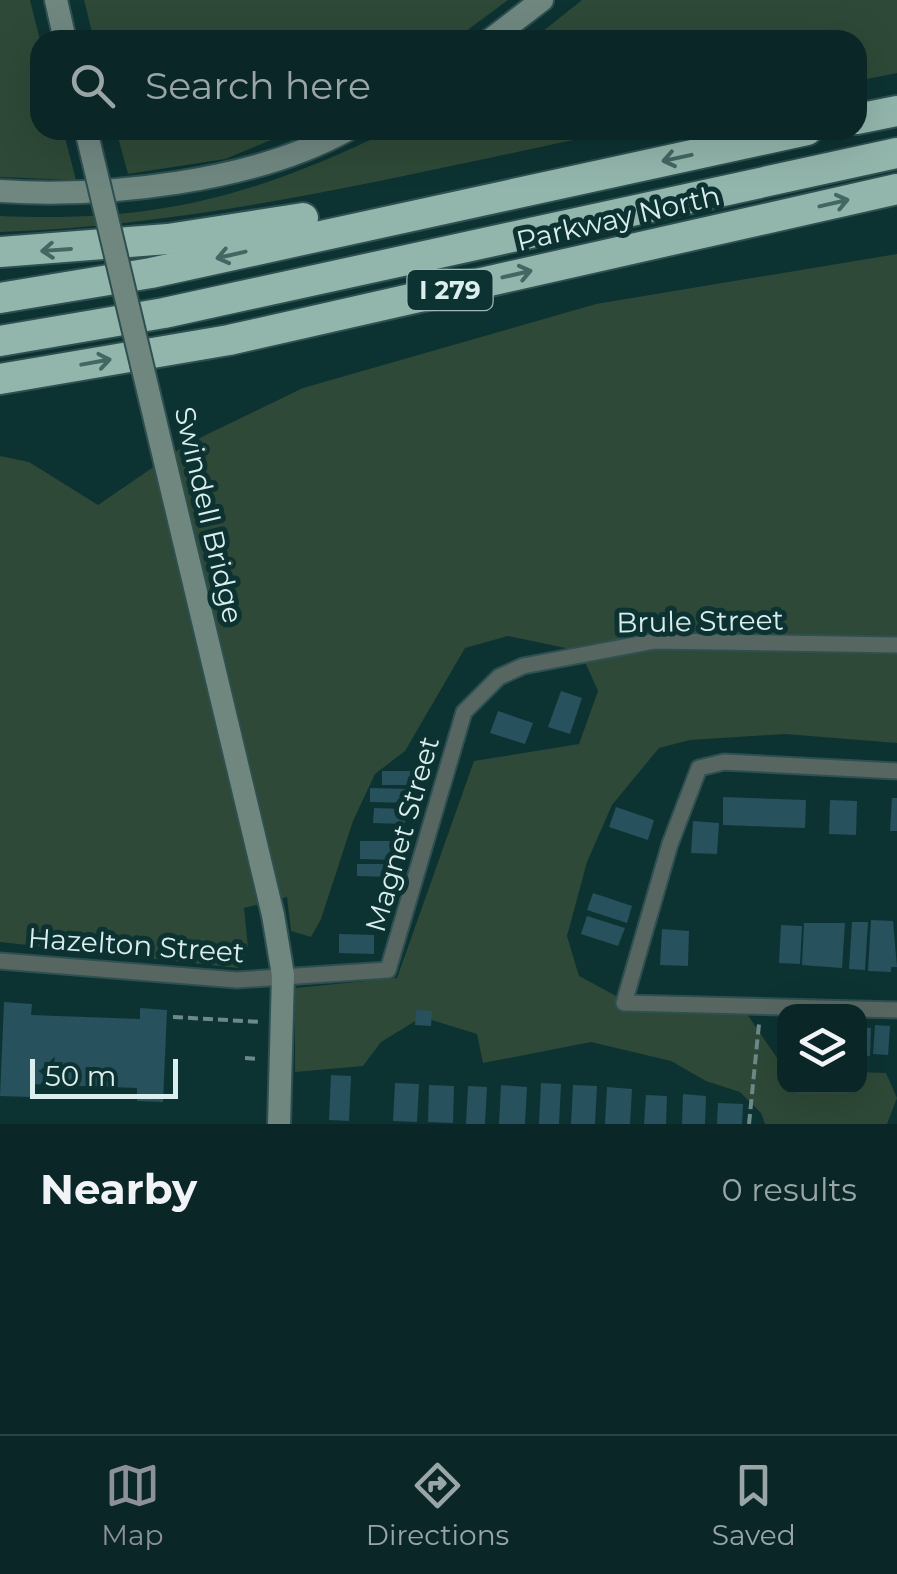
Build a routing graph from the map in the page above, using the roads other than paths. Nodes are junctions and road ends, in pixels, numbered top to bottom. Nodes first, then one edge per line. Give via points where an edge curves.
1 (56, 0) edge
2 (542, 0) edge
3 (63, 30) edge
4 (503, 30) edge
5 (897, 111) edge
6 (867, 117) edge
7 (88, 140) edge
8 (319, 140) edge
9 (758, 140) edge
10 (897, 153) edge
11 (897, 189) edge
12 (0, 191) edge
13 (496, 194) junction
14 (0, 252) edge
15 (0, 298) edge
16 (0, 341) edge
17 (0, 379) edge
18 (897, 645) edge
19 (464, 712) joint
20 (897, 771) edge
21 (0, 961) edge
22 (388, 970) joint
23 (282, 974) junction
24 (897, 1010) edge
25 (279, 1124) edge

1 - 3 street
2 - 4 street
5 - 6 highway
7 - 23 street, Swindell Bridge, bridge
8 - 12 street via 233,171 147,188
9 -> 13 highway, Parkway North
10 - 16 highway via 164,313
17 -> 11 highway, Parkway North / I 279 via 228,340
13 -> 14 highway via 456,186 274,224
13 -> 15 highway, Parkway North via 150,273
18 - 19 street, Brule Street via 611,646 511,671
19 - 22 street, Magnet Street
20 - 24 street via 724,762 694,774 624,1003
21 - 23 street, Hazelton Street via 237,980
22 - 23 street, Hazelton Street
23 - 25 street, Swindell Bridge

